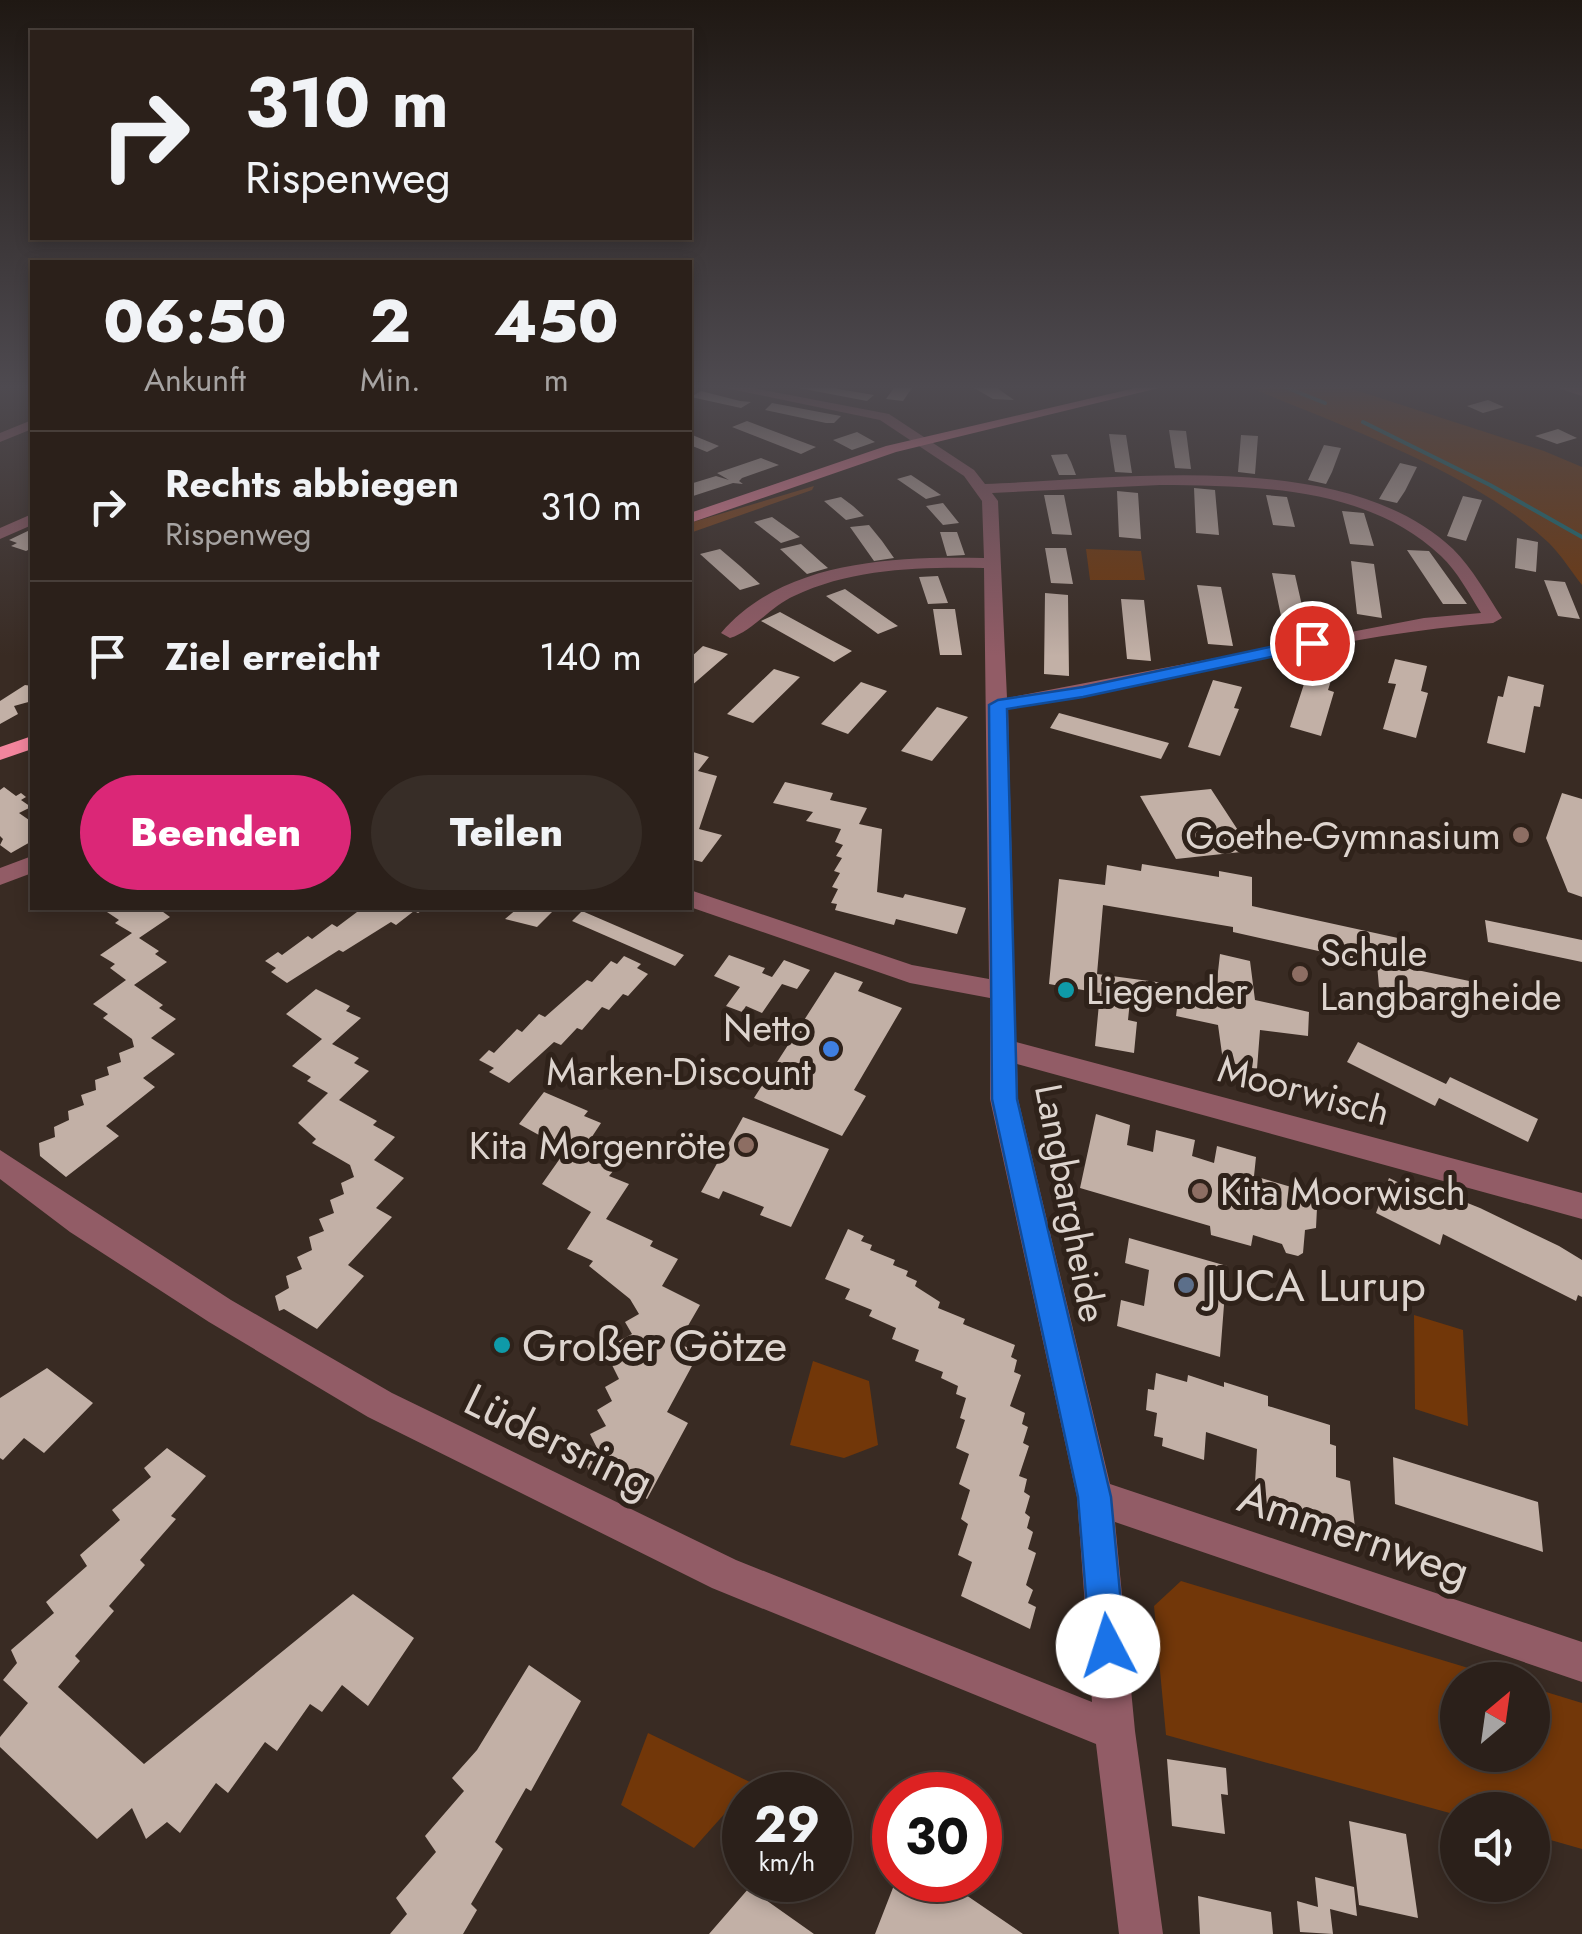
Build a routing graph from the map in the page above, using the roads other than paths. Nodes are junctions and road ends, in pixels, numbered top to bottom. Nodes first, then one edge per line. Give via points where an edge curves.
1 (818, 475) edge
2 (967, 475) edge
3 (984, 489) junction
4 (692, 517) edge
5 (30, 520) edge
6 (0, 534) edge
7 (991, 563) junction
8 (730, 633) dead end
9 (998, 705) junction
10 (30, 743) edge
11 (0, 754) edge
12 (30, 865) edge
13 (0, 876) edge
14 (692, 899) edge
15 (1002, 991) junction
16 (1005, 1050) junction
17 (0, 1163) edge
18 (1582, 1206) edge
19 (1095, 1497) junction
20 (1582, 1662) edge
21 (1114, 1731) junction
22 (1141, 1934) edge

1 - 4 main road
2 - 3 street
3 - 7 street, Langbargheide
3 - 9 street via 1220,480 1328,495 1395,519 1436,544 1493,618 1424,622
5 - 6 street
7 - 8 street via 906,564 836,574 768,603
7 - 9 street, Langbargheide
9 - 15 street, Langbargheide
10 - 11 main road
12 - 13 street
14 - 15 street via 910,974
15 - 16 street, Langbargheide
16 - 18 street, Moorwisch
16 - 19 street, Langbargheide via 1008,1118
17 - 21 street, Lüdersring via 220,1311 380,1405 724,1575
19 - 20 street, Ammernweg
19 - 21 street, Langbargheide
21 - 22 street, Langbargheide

